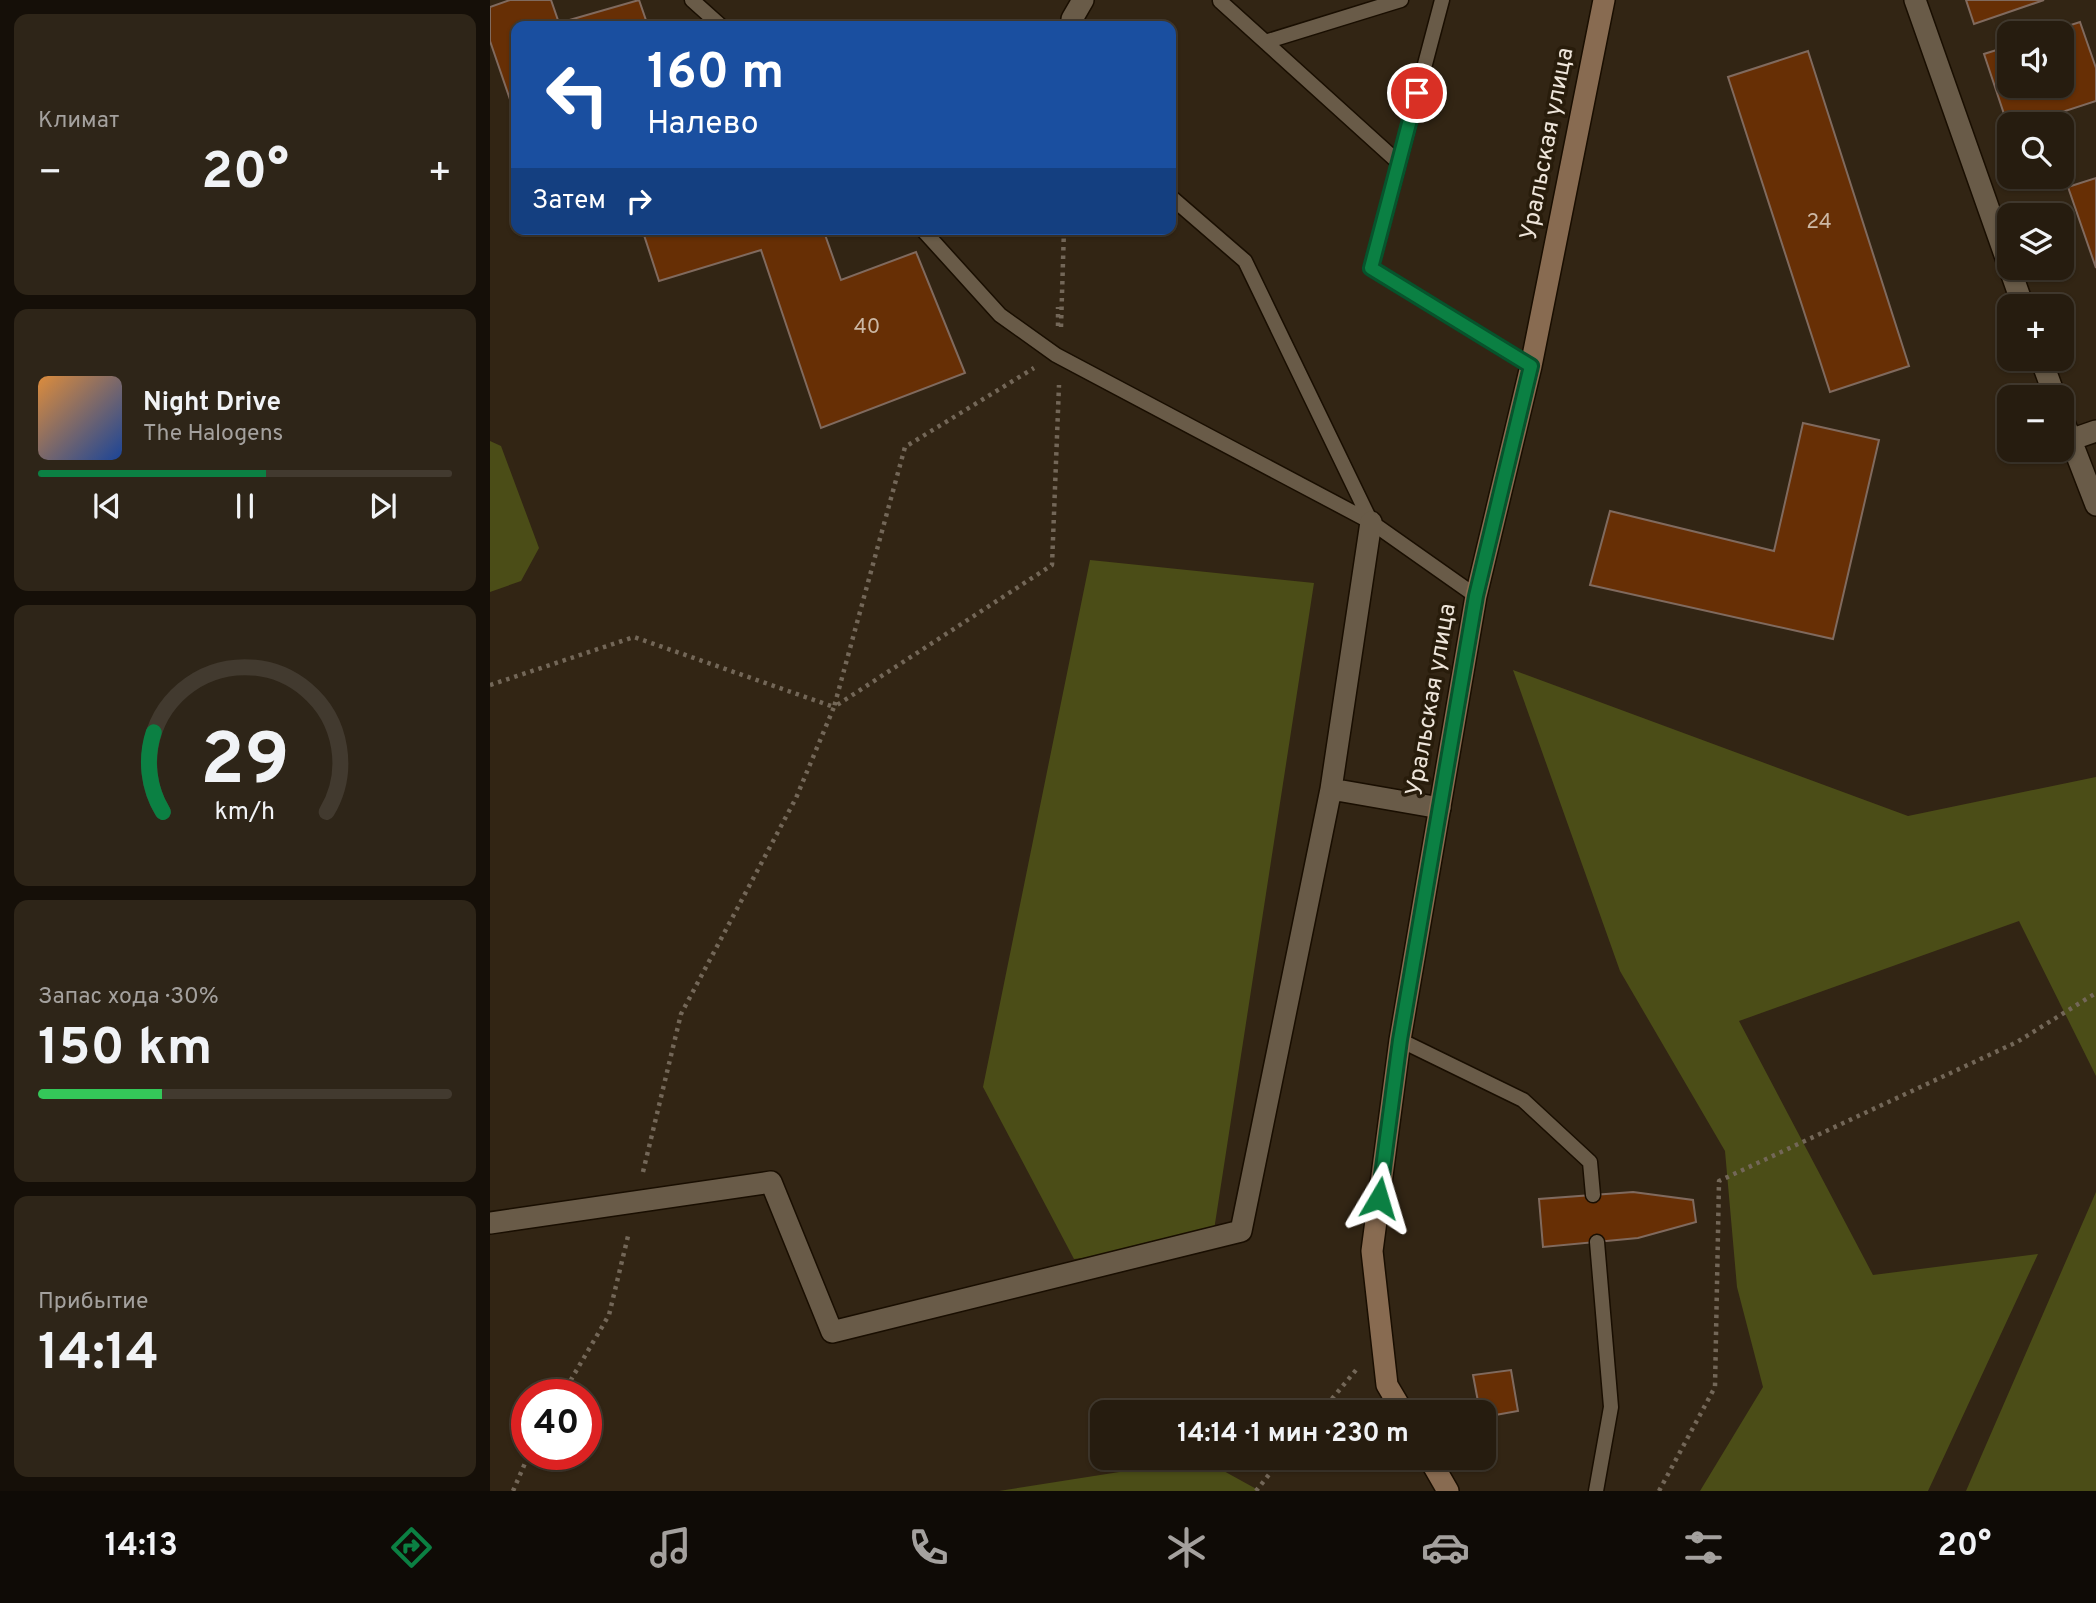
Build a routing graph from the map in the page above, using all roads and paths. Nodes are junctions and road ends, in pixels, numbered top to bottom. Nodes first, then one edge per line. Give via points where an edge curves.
1 (692, 0) edge
2 (1083, 0) edge
3 (1401, 0) edge
4 (1442, 0) edge
5 (1604, 0) edge
6 (1915, 0) edge
7 (1220, 1) edge
8 (1072, 19) dead end
9 (715, 21) edge
10 (1265, 42) junction
11 (1399, 163) junction
12 (1176, 201) edge
13 (927, 235) edge
14 (1063, 235) edge
15 (2019, 294) edge
16 (1058, 355) junction
17 (1531, 366) junction
18 (2096, 431) edge
19 (2074, 439) edge
20 (2074, 450) edge
21 (2096, 505) edge
22 (1371, 522) junction
23 (1476, 596) junction
24 (490, 685) edge
25 (834, 707) junction
26 (1331, 789) junction
27 (1440, 808) junction
28 (2096, 993) edge
29 (1400, 1040) junction
30 (1593, 1195) dead end
31 (636, 1201) junction
32 (490, 1223) edge
33 (1597, 1242) dead end
34 (1382, 1339) junction
35 (571, 1379) edge
36 (1331, 1400) edge
37 (1396, 1400) edge
38 (522, 1470) edge
39 (1273, 1470) edge
40 (1436, 1470) edge
41 (513, 1491) edge
42 (1256, 1491) edge
43 (1448, 1491) edge
44 (1596, 1491) edge
45 (1659, 1491) edge

1 - 9 lane
2 - 8 street
3 - 10 lane
4 - 11 lane
5 - 17 street, Уральская улица
6 - 15 street
7 - 10 lane
10 - 11 lane
11 - 17 lane via 1371,268
12 - 22 lane via 1245,261
13 - 16 lane via 1000,315
14 - 16 path
16 - 22 lane
16 - 25 path via 905,447
16 - 25 path via 1052,565
17 - 23 street, Уральская улица
18 - 19 street
20 - 21 street
22 - 23 lane
22 - 26 street
23 - 27 street, Уральская улица
24 - 25 path via 634,637
25 - 31 path via 796,798 681,1014
26 - 27 street
26 - 31 street via 1241,1231 832,1332 771,1182
27 - 29 street, Уральская улица
28 - 45 path via 2017,1042 1720,1181 1715,1387
29 - 30 lane via 1523,1100 1590,1162
29 - 34 street, Уральская улица via 1372,1251
31 - 32 street
31 - 35 path via 609,1315
33 - 44 lane via 1611,1407
34 - 36 path
34 - 37 street, Уральская улица via 1387,1385
38 - 41 path
39 - 42 path
40 - 43 street

